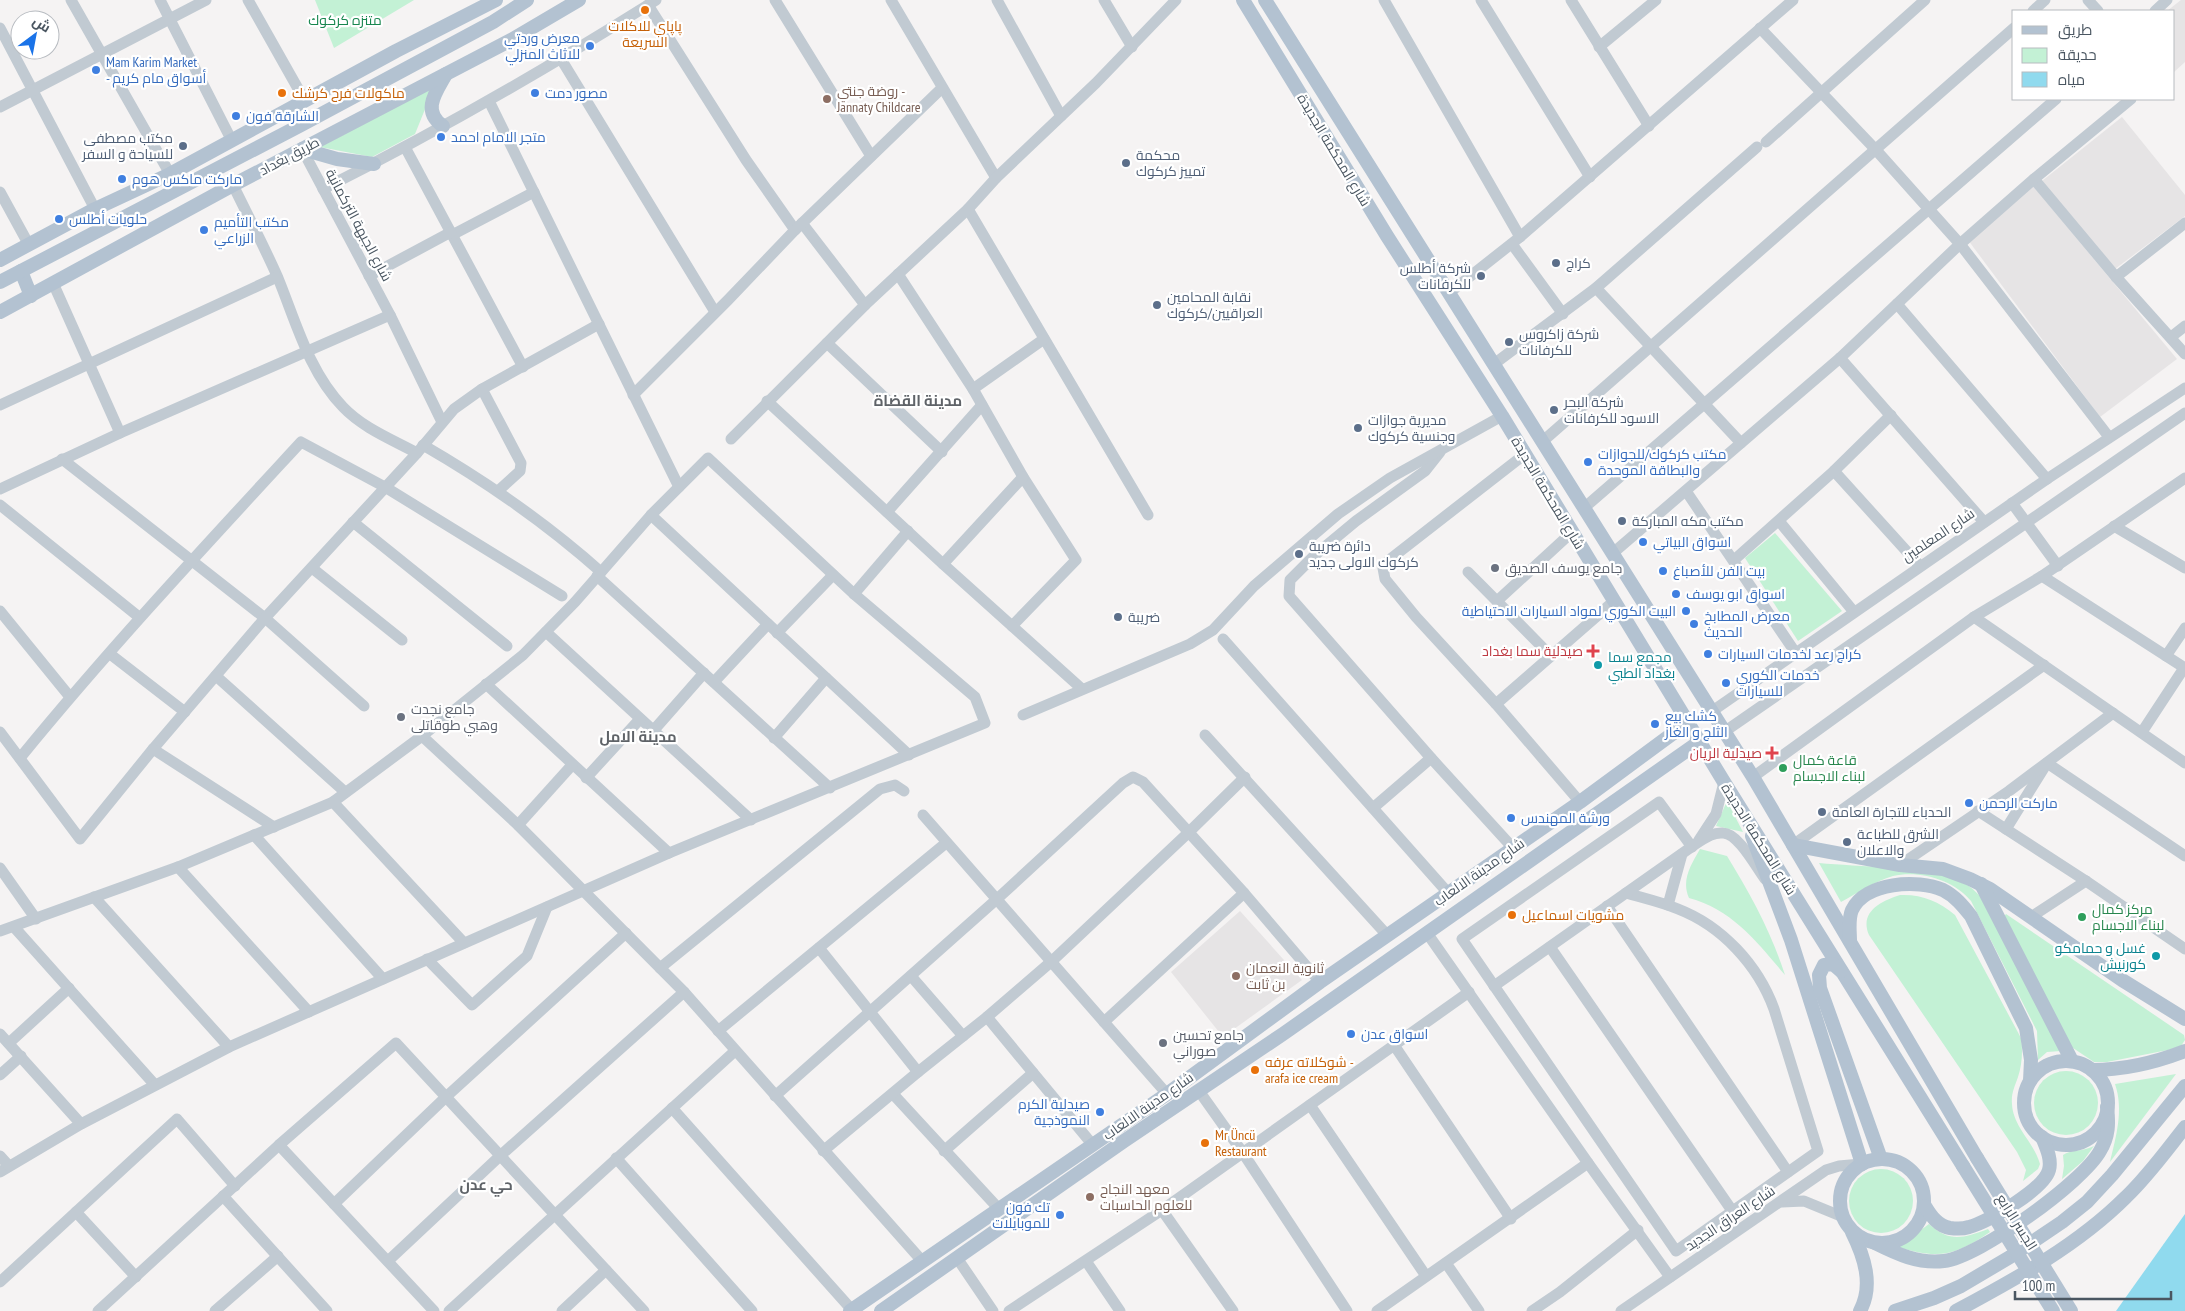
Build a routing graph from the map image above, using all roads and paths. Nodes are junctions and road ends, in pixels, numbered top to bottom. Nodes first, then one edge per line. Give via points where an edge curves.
1 (71, 0) edge
2 (160, 0) edge
3 (206, 0) edge
4 (248, 0) edge
5 (496, 0) edge
6 (527, 0) edge
7 (579, 0) edge
8 (775, 0) edge
9 (891, 0) edge
10 (997, 0) edge
11 (1104, 0) edge
12 (1176, 0) edge
13 (1243, 0) edge
14 (1265, 0) edge
15 (1384, 0) edge
16 (1481, 0) edge
17 (1571, 0) edge
18 (1656, 0) edge
19 (1794, 0) edge
20 (1925, 0) edge
21 (2045, 0) edge
22 (2088, 0) edge
23 (2167, 0) edge
24 (652, 2) edge
25 (2034, 10) edge
26 (2097, 10) edge
27 (2156, 10) edge
28 (170, 19) junction
29 (0, 28) edge
30 (1760, 28) junction
31 (2012, 30) edge
32 (1132, 46) junction
33 (1599, 47) junction
34 (101, 54) junction
35 (561, 59) junction
36 (370, 66) junction
37 (446, 74) junction
38 (378, 82) junction
39 (942, 88) junction
40 (33, 89) junction
41 (1822, 93) junction
42 (2055, 100) edge
43 (2130, 100) edge
44 (305, 101) junction
45 (488, 102) junction
46 (0, 107) edge
47 (291, 108) junction
48 (1062, 116) junction
49 (301, 125) junction
50 (443, 126) junction
51 (1649, 126) junction
52 (232, 140) junction
53 (406, 147) junction
54 (302, 149) junction
55 (1876, 150) junction
56 (871, 156) junction
57 (374, 164) junction
58 (170, 174) junction
59 (1590, 177) junction
60 (996, 178) junction
61 (2034, 178) junction
62 (233, 185) junction
63 (144, 186) junction
64 (323, 189) junction
65 (0, 192) edge
66 (534, 192) junction
67 (153, 202) junction
68 (1928, 208) junction
69 (94, 209) junction
70 (968, 209) junction
71 (2185, 223) edge
72 (799, 226) junction
73 (452, 233) junction
74 (1516, 241) junction
75 (29, 244) junction
76 (1960, 244) junction
77 (0, 260) edge
78 (21, 272) junction
79 (898, 274) junction
80 (369, 276) junction
81 (277, 277) junction
82 (2116, 277) junction
83 (0, 282) edge
84 (53, 283) junction
85 (1596, 288) junction
86 (1449, 294) junction
87 (31, 296) junction
88 (1897, 304) junction
89 (865, 305) junction
90 (0, 312) edge
91 (715, 312) junction
92 (1563, 314) junction
93 (390, 315) junction
94 (599, 324) junction
95 (2185, 326) edge
96 (2171, 338) junction
97 (1044, 339) junction
98 (827, 343) junction
99 (1650, 346) junction
100 (307, 352) junction
101 (2185, 354) edge
102 (1840, 358) junction
103 (89, 362) junction
104 (1494, 364) junction
105 (523, 367) junction
106 (2185, 388) edge
107 (482, 389) junction
108 (972, 390) junction
109 (632, 395) junction
110 (767, 401) junction
111 (0, 405) edge
112 (982, 405) junction
113 (1704, 405) junction
114 (2185, 413) edge
115 (1891, 415) junction
116 (1502, 416) junction
117 (442, 422) junction
118 (120, 433) junction
119 (2109, 437) junction
120 (732, 439) dead end
121 (1543, 441) junction
122 (1741, 443) junction
123 (1444, 448) junction
124 (420, 449) junction
125 (942, 452) junction
126 (1525, 454) junction
127 (62, 459) junction
128 (1834, 471) junction
129 (1023, 477) junction
130 (2185, 478) edge
131 (2047, 479) junction
132 (385, 487) junction
133 (679, 487) junction
134 (0, 489) edge
135 (498, 490) junction
136 (1686, 491) junction
137 (2012, 503) junction
138 (0, 505) edge
139 (1584, 508) junction
140 (887, 512) junction
141 (651, 515) junction
142 (1148, 515) dead end
143 (1779, 521) junction
144 (353, 522) junction
145 (1984, 522) junction
146 (2026, 523) junction
147 (2114, 526) junction
148 (908, 531) junction
149 (1572, 534) junction
150 (1613, 553) junction
151 (1734, 560) junction
152 (190, 561) junction
153 (943, 564) junction
154 (1920, 566) junction
155 (2058, 566) junction
156 (312, 568) junction
157 (2185, 568) edge
158 (1468, 572) dead end
159 (599, 574) junction
160 (834, 575) junction
161 (2042, 576) junction
162 (854, 594) junction
163 (562, 596) dead end
164 (1497, 601) junction
165 (1613, 602) junction
166 (0, 611) edge
167 (1854, 612) junction
168 (1974, 617) junction
169 (139, 618) junction
170 (265, 618) junction
171 (768, 624) junction
172 (1012, 626) junction
173 (2185, 628) edge
174 (546, 632) junction
175 (777, 633) junction
176 (1224, 639) dead end
177 (402, 640) dead end
178 (507, 646) dead end
179 (1795, 652) junction
180 (110, 654) junction
181 (1551, 656) junction
182 (2166, 656) junction
183 (2044, 665) junction
184 (2184, 668) edge
185 (704, 673) junction
186 (216, 676) junction
187 (826, 678) junction
188 (714, 682) junction
189 (486, 684) junction
190 (1082, 689) junction
191 (70, 697) junction
192 (1496, 704) junction
193 (364, 706) dead end
194 (185, 712) junction
195 (1711, 712) junction
196 (2113, 713) junction
197 (1023, 715) dead end
198 (640, 719) junction
199 (1687, 723) junction
200 (652, 731) junction
201 (0, 732) edge
202 (1724, 732) junction
203 (2142, 732) junction
204 (1205, 735) dead end
205 (422, 736) junction
206 (774, 738) junction
207 (1699, 742) junction
208 (153, 750) junction
209 (909, 755) junction
210 (20, 758) junction
211 (1431, 758) junction
212 (2047, 763) junction
213 (2185, 763) edge
214 (572, 765) junction
215 (1245, 777) junction
216 (1753, 777) junction
217 (586, 778) junction
218 (1724, 782) junction
219 (830, 788) junction
220 (904, 791) dead end
221 (345, 792) junction
222 (332, 802) junction
223 (1580, 802) junction
224 (1373, 808) junction
225 (1742, 810) junction
226 (1978, 811) junction
227 (923, 815) dead end
228 (751, 820) junction
229 (518, 825) junction
230 (274, 827) junction
231 (2006, 828) junction
232 (1188, 834) junction
233 (254, 835) junction
234 (946, 843) junction
235 (1694, 845) junction
236 (1793, 845) junction
237 (1513, 848) junction
238 (669, 853) junction
239 (1682, 854) junction
240 (2185, 856) edge
241 (1900, 865) junction
242 (0, 868) edge
243 (178, 868) junction
244 (2086, 881) junction
245 (1981, 884) junction
246 (1770, 887) junction
247 (584, 890) junction
248 (1244, 893) junction
249 (1626, 893) junction
250 (1449, 894) junction
251 (94, 897) junction
252 (997, 899) junction
253 (1607, 906) junction
254 (1668, 906) junction
255 (547, 907) junction
256 (2031, 917) junction
257 (36, 919) junction
258 (14, 926) junction
259 (0, 930) edge
260 (626, 933) junction
261 (1427, 933) junction
262 (1387, 935) junction
263 (1850, 942) junction
264 (464, 943) junction
265 (1550, 947) junction
266 (819, 948) junction
267 (2185, 949) edge
268 (427, 960) junction
269 (1052, 961) junction
270 (660, 968) junction
271 (1841, 971) junction
272 (911, 976) junction
273 (383, 979) junction
274 (1320, 982) junction
275 (1494, 986) junction
276 (69, 988) junction
277 (684, 992) junction
278 (1469, 992) junction
279 (871, 1011) junction
280 (309, 1012) junction
281 (987, 1017) junction
282 (1270, 1018) junction
283 (2185, 1019) edge
284 (1104, 1022) junction
285 (718, 1032) junction
286 (0, 1034) edge
287 (1283, 1034) junction
288 (963, 1036) junction
289 (9, 1043) junction
290 (1394, 1045) junction
291 (229, 1047) junction
292 (735, 1050) junction
293 (2185, 1051) edge
294 (21, 1056) junction
295 (2072, 1061) junction
296 (2092, 1070) junction
297 (918, 1072) junction
298 (1033, 1073) junction
299 (0, 1075) edge
300 (2030, 1081) junction
301 (155, 1085) junction
302 (2185, 1086) edge
303 (1199, 1091) junction
304 (892, 1094) junction
305 (1167, 1094) junction
306 (447, 1096) junction
307 (775, 1096) junction
308 (1310, 1105) junction
309 (2108, 1107) junction
310 (672, 1108) junction
311 (81, 1124) junction
312 (2185, 1127) edge
313 (2042, 1137) junction
314 (1092, 1144) junction
315 (280, 1145) junction
316 (823, 1151) junction
317 (944, 1151) junction
318 (1242, 1153) junction
319 (501, 1155) junction
320 (0, 1156) edge
321 (616, 1158) junction
322 (1977, 1158) joint
323 (1881, 1159) junction
324 (1588, 1163) junction
325 (1861, 1164) junction
326 (1964, 1166) joint
327 (5, 1169) edge
328 (1788, 1172) junction
329 (235, 1186) junction
330 (223, 1196) junction
331 (1780, 1202) junction
332 (334, 1204) junction
333 (1925, 1206) junction
334 (999, 1209) junction
335 (1162, 1210) junction
336 (76, 1212) junction
337 (1733, 1212) junction
338 (555, 1214) junction
339 (1511, 1219) junction
340 (1847, 1223) junction
341 (1638, 1230) junction
342 (1875, 1243) junction
343 (278, 1256) junction
344 (957, 1258) junction
345 (388, 1261) junction
346 (923, 1262) junction
347 (1086, 1262) junction
348 (1446, 1263) junction
349 (606, 1270) junction
350 (1426, 1276) junction
351 (136, 1277) junction
352 (1670, 1277) junction
353 (0, 1282) edge
354 (851, 1310) edge
355 (98, 1311) edge
356 (215, 1311) edge
357 (326, 1311) edge
358 (434, 1311) edge
359 (449, 1311) edge
360 (562, 1311) edge
361 (644, 1311) edge
362 (752, 1311) edge
363 (881, 1311) edge
364 (993, 1311) edge
365 (1009, 1311) edge
366 (1120, 1311) edge
367 (1233, 1311) edge
368 (1347, 1311) edge
369 (1377, 1311) edge
370 (1480, 1311) edge
371 (1532, 1311) edge
372 (1621, 1311) edge
373 (1860, 1311) edge
374 (1895, 1311) edge
375 (1956, 1311) edge
376 (2053, 1311) edge
377 (2072, 1311) edge

1 - 34 street
2 - 28 street
3 - 28 street
4 - 44 street
5 - 36 main road
6 - 38 main road, طريق بغداد
7 - 37 main road, طريق بغداد
8 - 56 street
9 - 39 street
10 - 48 street
11 - 32 street
12 - 32 street
13 - 116 main road, شارع المحكمة الجديدة via 1386,236
14 - 86 main road, شارع المحكمة الجديدة
15 - 74 street
16 - 59 street
17 - 33 street
18 - 33 street
19 - 30 street
20 - 41 street
21 - 25 street
22 - 26 street
23 - 27 street
24 - 35 street
24 - 72 street via 746,160
28 - 34 street
28 - 52 street
29 - 40 street
30 - 41 street
30 - 51 street
31 - 55 street
32 - 48 street
33 - 51 street
34 - 40 street
34 - 58 street
35 - 45 street
35 - 91 street
36 - 38 main road
36 - 44 main road
37 - 50 main road via 431,108 436,121
37 - 54 main road, طريق بغداد
38 - 49 main road, طريق بغداد
39 - 56 street
39 - 60 street
40 - 46 street
40 - 69 street
41 - 55 street
41 - 85 street
42 - 68 street
43 - 61 street
44 - 47 main road
45 - 50 street
45 - 66 street
47 - 49 main road
47 - 52 main road
48 - 60 street
49 - 67 main road, طريق بغداد
50 - 53 street
51 - 59 street
52 - 58 main road
53 - 57 street
53 - 73 street
54 - 57 main road via 337,159
54 - 62 main road, طريق بغداد
54 - 64 street, شارع الجبهة التركمانية
55 - 68 street
55 - 99 street
56 - 72 street
57 - 64 street
58 - 63 main road
59 - 74 street
60 - 70 street
61 - 76 street
61 - 82 street
62 - 81 street
62 - 84 main road, طريق بغداد
63 - 67 main road
63 - 69 main road
64 - 80 street, شارع الجبهة التركمانية
65 - 75 street
66 - 73 street
66 - 94 street
67 - 78 main road, طريق بغداد
68 - 76 street
68 - 113 street
69 - 75 main road
70 - 79 street
70 - 97 street
71 - 82 street
72 - 89 street
72 - 91 street
73 - 80 street
73 - 105 street
74 - 86 street
74 - 92 street
75 - 77 main road
76 - 88 street
76 - 119 street
78 - 83 main road, طريق بغداد
78 - 87 main road
79 - 89 street
79 - 108 street
80 - 93 street, شارع الجبهة التركمانية
81 - 100 street
81 - 103 street
82 - 96 street
84 - 87 main road, طريق بغداد
84 - 103 street
85 - 92 street
85 - 99 street
86 - 104 main road, شارع المحكمة الجديدة
87 - 90 main road, طريق بغداد
88 - 102 street
88 - 131 street
89 - 98 street
91 - 109 street
92 - 104 street
93 - 100 street
93 - 117 street, شارع الجبهة التركمانية
94 - 105 street
94 - 109 street
95 - 96 street
96 - 101 street
97 - 108 street
97 - 142 street
98 - 110 street
98 - 125 street
99 - 113 street
99 - 121 street
100 - 118 street
100 - 124 street via 327,387 359,422
102 - 115 street
102 - 122 street
103 - 111 street
103 - 118 street
104 - 121 main road, شارع المحكمة الجديدة
105 - 107 street
106 - 119 street, شارع المعلمين
107 - 117 street
107 - 135 street via 521,463 520,471
108 - 112 street
109 - 133 street
110 - 120 street
110 - 140 street
112 - 125 street
112 - 129 street
113 - 122 street
113 - 139 street
114 - 146 street
115 - 128 street
115 - 145 street
116 - 123 street
116 - 126 main road, شارع المحكمة الجديدة
117 - 124 street
118 - 127 street
119 - 131 street, شارع المعلمين
121 - 139 main road, شارع المحكمة الجديدة
122 - 136 street
123 - 190 street via 1390,478 1338,514 1254,586 1213,630 1190,644
123 - 211 street via 1425,471 1394,491 1315,555 1290,580 1289,596
124 - 132 street
124 - 135 street
125 - 140 street
126 - 149 main road, شارع المحكمة الجديدة
126 - 192 street via 1383,568 1385,579 1416,617
127 - 134 street
127 - 152 street
128 - 143 street
128 - 154 street
129 - 153 street
129 - 172 street via 1076,560
130 - 147 street
131 - 137 street, شارع المعلمين
132 - 144 street
132 - 152 street via 301,442
132 - 163 street
133 - 141 street
133 - 160 street via 708,458
135 - 159 street via 554,532
136 - 150 street
136 - 151 street
137 - 145 street, شارع المعلمين
137 - 146 street
138 - 169 street
139 - 150 main road, شارع المحكمة الجديدة
140 - 148 street
141 - 159 street
141 - 171 street
143 - 151 street
143 - 167 street
144 - 156 street
144 - 178 street
145 - 154 street, شارع المعلمين
146 - 155 street
146 - 202 street
147 - 155 street
147 - 157 street
148 - 153 street
148 - 162 street
149 - 164 street
149 - 165 main road, شارع المحكمة الجديدة
150 - 195 main road, شارع المحكمة الجديدة
151 - 179 street
152 - 169 street
152 - 170 street
153 - 172 street
154 - 167 street, شارع المعلمين
155 - 161 street
156 - 170 street
156 - 177 street
158 - 164 street
159 - 174 street
159 - 185 street
160 - 162 street
160 - 175 street
161 - 168 street
161 - 182 street
162 - 209 street via 976,697 985,723
164 - 181 street
165 - 181 street
165 - 199 main road, شارع المحكمة الجديدة
166 - 191 street
167 - 179 street, شارع المعلمين
168 - 183 street
168 - 216 street
169 - 180 street
170 - 186 street
170 - 193 street
171 - 175 street
171 - 188 street
172 - 190 street
173 - 182 street
174 - 189 street via 523,656
174 - 198 street
175 - 187 street
176 - 224 street
179 - 195 street, شارع المعلمين
180 - 191 street
180 - 194 street
181 - 192 street
182 - 184 street
183 - 196 street
183 - 236 street
184 - 203 street
185 - 188 street
185 - 200 street
186 - 194 street
186 - 221 street
187 - 206 street
187 - 209 street
188 - 206 street
189 - 205 street
189 - 214 street
190 - 197 street
191 - 210 street
192 - 223 street
194 - 208 street
195 - 202 main road, شارع المحكمة الجديدة
196 - 203 street
196 - 212 street
198 - 200 street
198 - 217 street
199 - 207 main road, شارع المحكمة الجديدة
199 - 223 main road, شارع مدينة الالعاب
200 - 228 street
201 - 210 street
202 - 216 main road, شارع المحكمة الجديدة
203 - 213 street
204 - 215 street
205 - 221 street
205 - 229 street
206 - 219 street
207 - 218 main road, شارع المحكمة الجديدة
207 - 261 main road, شارع مدينة الالعاب
208 - 210 street via 80,839
208 - 230 street
209 - 219 street
211 - 224 street
211 - 237 street
212 - 226 street
212 - 231 street
212 - 240 street
214 - 217 street
214 - 229 street
215 - 232 street
215 - 262 street
216 - 236 main road, شارع المحكمة الجديدة
217 - 238 street
218 - 225 main road, شارع المحكمة الجديدة
218 - 235 street via 1716,814
219 - 228 street
220 - 270 street via 895,785 880,789
221 - 222 street
222 - 230 street
222 - 264 street
223 - 237 main road, شارع مدينة الالعاب
224 - 250 street
225 - 246 main road
225 - 271 main road, شارع المحكمة الجديدة
226 - 231 street
226 - 241 street
227 - 234 street
228 - 238 street
229 - 247 street
230 - 233 street
231 - 244 street
232 - 248 street
232 - 252 street via 1143,782 1133,777
232 - 269 street
233 - 243 street
233 - 273 street
234 - 252 street
234 - 266 street
235 - 239 street
235 - 246 street via 1716,833 1731,835
235 - 275 street via 1659,802 1462,938
236 - 241 main road
236 - 263 main road, شارع المحكمة الجديدة
237 - 250 main road, شارع مدينة الالعاب
238 - 247 street
239 - 249 street
239 - 254 street
241 - 245 main road via 1943,869
242 - 257 street
243 - 251 street
243 - 280 street
244 - 256 street
244 - 267 street
245 - 256 main road
245 - 295 main road
246 - 325 main road
247 - 255 street
247 - 260 street
248 - 274 street
248 - 284 street
249 - 253 street
249 - 254 street
250 - 262 main road, شارع مدينة الالعاب
251 - 257 street
251 - 291 street
252 - 269 street
252 - 272 street
253 - 265 street
253 - 328 street
254 - 328 street via 1706,924 1733,945 1769,994 1818,1151
255 - 264 street
255 - 268 street via 527,956 472,1005
256 - 283 main road
257 - 258 street
258 - 259 street
258 - 276 street
260 - 270 street
260 - 306 street
261 - 278 street
261 - 287 main road, شارع مدينة الالعاب
262 - 274 main road, شارع مدينة الالعاب
263 - 300 main road via 1852,910 1870,893 1913,883 1948,893 1960,902 1971,916 2022,1020 2030,1049
263 - 322 main road, شارع المحكمة الجديدة
264 - 268 street
265 - 275 street
265 - 337 street
266 - 279 street
266 - 285 street
268 - 273 street
269 - 281 street
269 - 284 street
270 - 277 street
271 - 323 main road via 1833,964 1824,965 1819,975 1820,988
271 - 326 main road, شارع المحكمة الجديدة
272 - 279 street
272 - 288 street
273 - 280 street
274 - 282 main road, شارع مدينة الالعاب
275 - 337 street via 1676,1251
276 - 289 street
276 - 301 street
277 - 285 street
277 - 319 street
278 - 290 street
278 - 324 street
279 - 297 street
279 - 307 street
280 - 291 street
281 - 288 street
281 - 298 street
282 - 287 main road
282 - 305 main road, شارع مدينة الالعاب
284 - 305 street
285 - 292 street
286 - 289 street
287 - 303 main road, شارع مدينة الالعاب
288 - 297 street
289 - 294 street
290 - 308 street
290 - 339 street
291 - 301 street
292 - 307 street
292 - 310 street
293 - 296 main road via 2157,1062 2114,1070
294 - 299 street
294 - 311 street
295 - 296 main road
295 - 300 main road via 2048,1065
296 - 309 main road via 2104,1086
297 - 304 street
298 - 314 street
298 - 317 street
300 - 313 main road via 2025,1093 2026,1118
301 - 311 street
302 - 374 main road via 2087,1202 2040,1237 1971,1280 1934,1298
303 - 318 street
303 - 344 main road, شارع مدينة الالعاب
304 - 316 street
304 - 317 street
305 - 314 main road, شارع مدينة الالعاب
306 - 315 street via 396,1043
306 - 319 street
306 - 332 street
307 - 316 street
308 - 318 street
308 - 350 street
309 - 313 main road via 2103,1122 2087,1139 2064,1144
309 - 342 main road via 2106,1141 2092,1163 2044,1204 1980,1247 1951,1260 1929,1262 1906,1258
310 - 321 street
310 - 354 street
311 - 327 street
312 - 375 main road via 2127,1196 2098,1222 2004,1286
313 - 333 main road via 2050,1162 2046,1178 2034,1191 1984,1221 1967,1228 1951,1228 1936,1221
314 - 334 main road, شارع مدينة الالعاب
315 - 329 street
315 - 332 street
316 - 346 street
317 - 334 street
318 - 335 street
318 - 368 street
319 - 338 street
319 - 345 street
320 - 327 street
321 - 338 street
321 - 362 street
322 - 377 main road, الجسر الرابع, bridge
323 - 325 main road
323 - 333 main road via 1902,1163 1910,1169 1922,1186
324 - 339 street
324 - 341 street
325 - 331 street, شارع العراق الجديد via 1826,1170
325 - 340 main road via 1843,1187 1840,1205
326 - 376 main road, الجسر الرابع, bridge
328 - 337 street
329 - 330 street
329 - 336 street via 176,1119
330 - 343 street
330 - 351 street
331 - 340 street via 1815,1204
331 - 352 street, شارع العراق الجديد
332 - 345 street
333 - 342 main road via 1919,1223 1908,1235 1892,1242
334 - 346 main road, شارع مدينة الالعاب
335 - 347 street
335 - 367 street
336 - 351 street
336 - 353 street
338 - 349 street
338 - 359 street
339 - 348 street
340 - 342 main road via 1862,1238
340 - 373 main road via 1860,1248 1866,1273 1865,1298
341 - 352 street
341 - 371 street
343 - 356 street
343 - 357 street
344 - 363 main road, شارع مدينة الالعاب
344 - 364 street
345 - 358 street
346 - 354 main road, شارع مدينة الالعاب
347 - 365 street
347 - 366 street
348 - 350 street
348 - 370 street
349 - 360 street
349 - 361 street
350 - 369 street
351 - 355 street
352 - 372 street, شارع العراق الجديد

